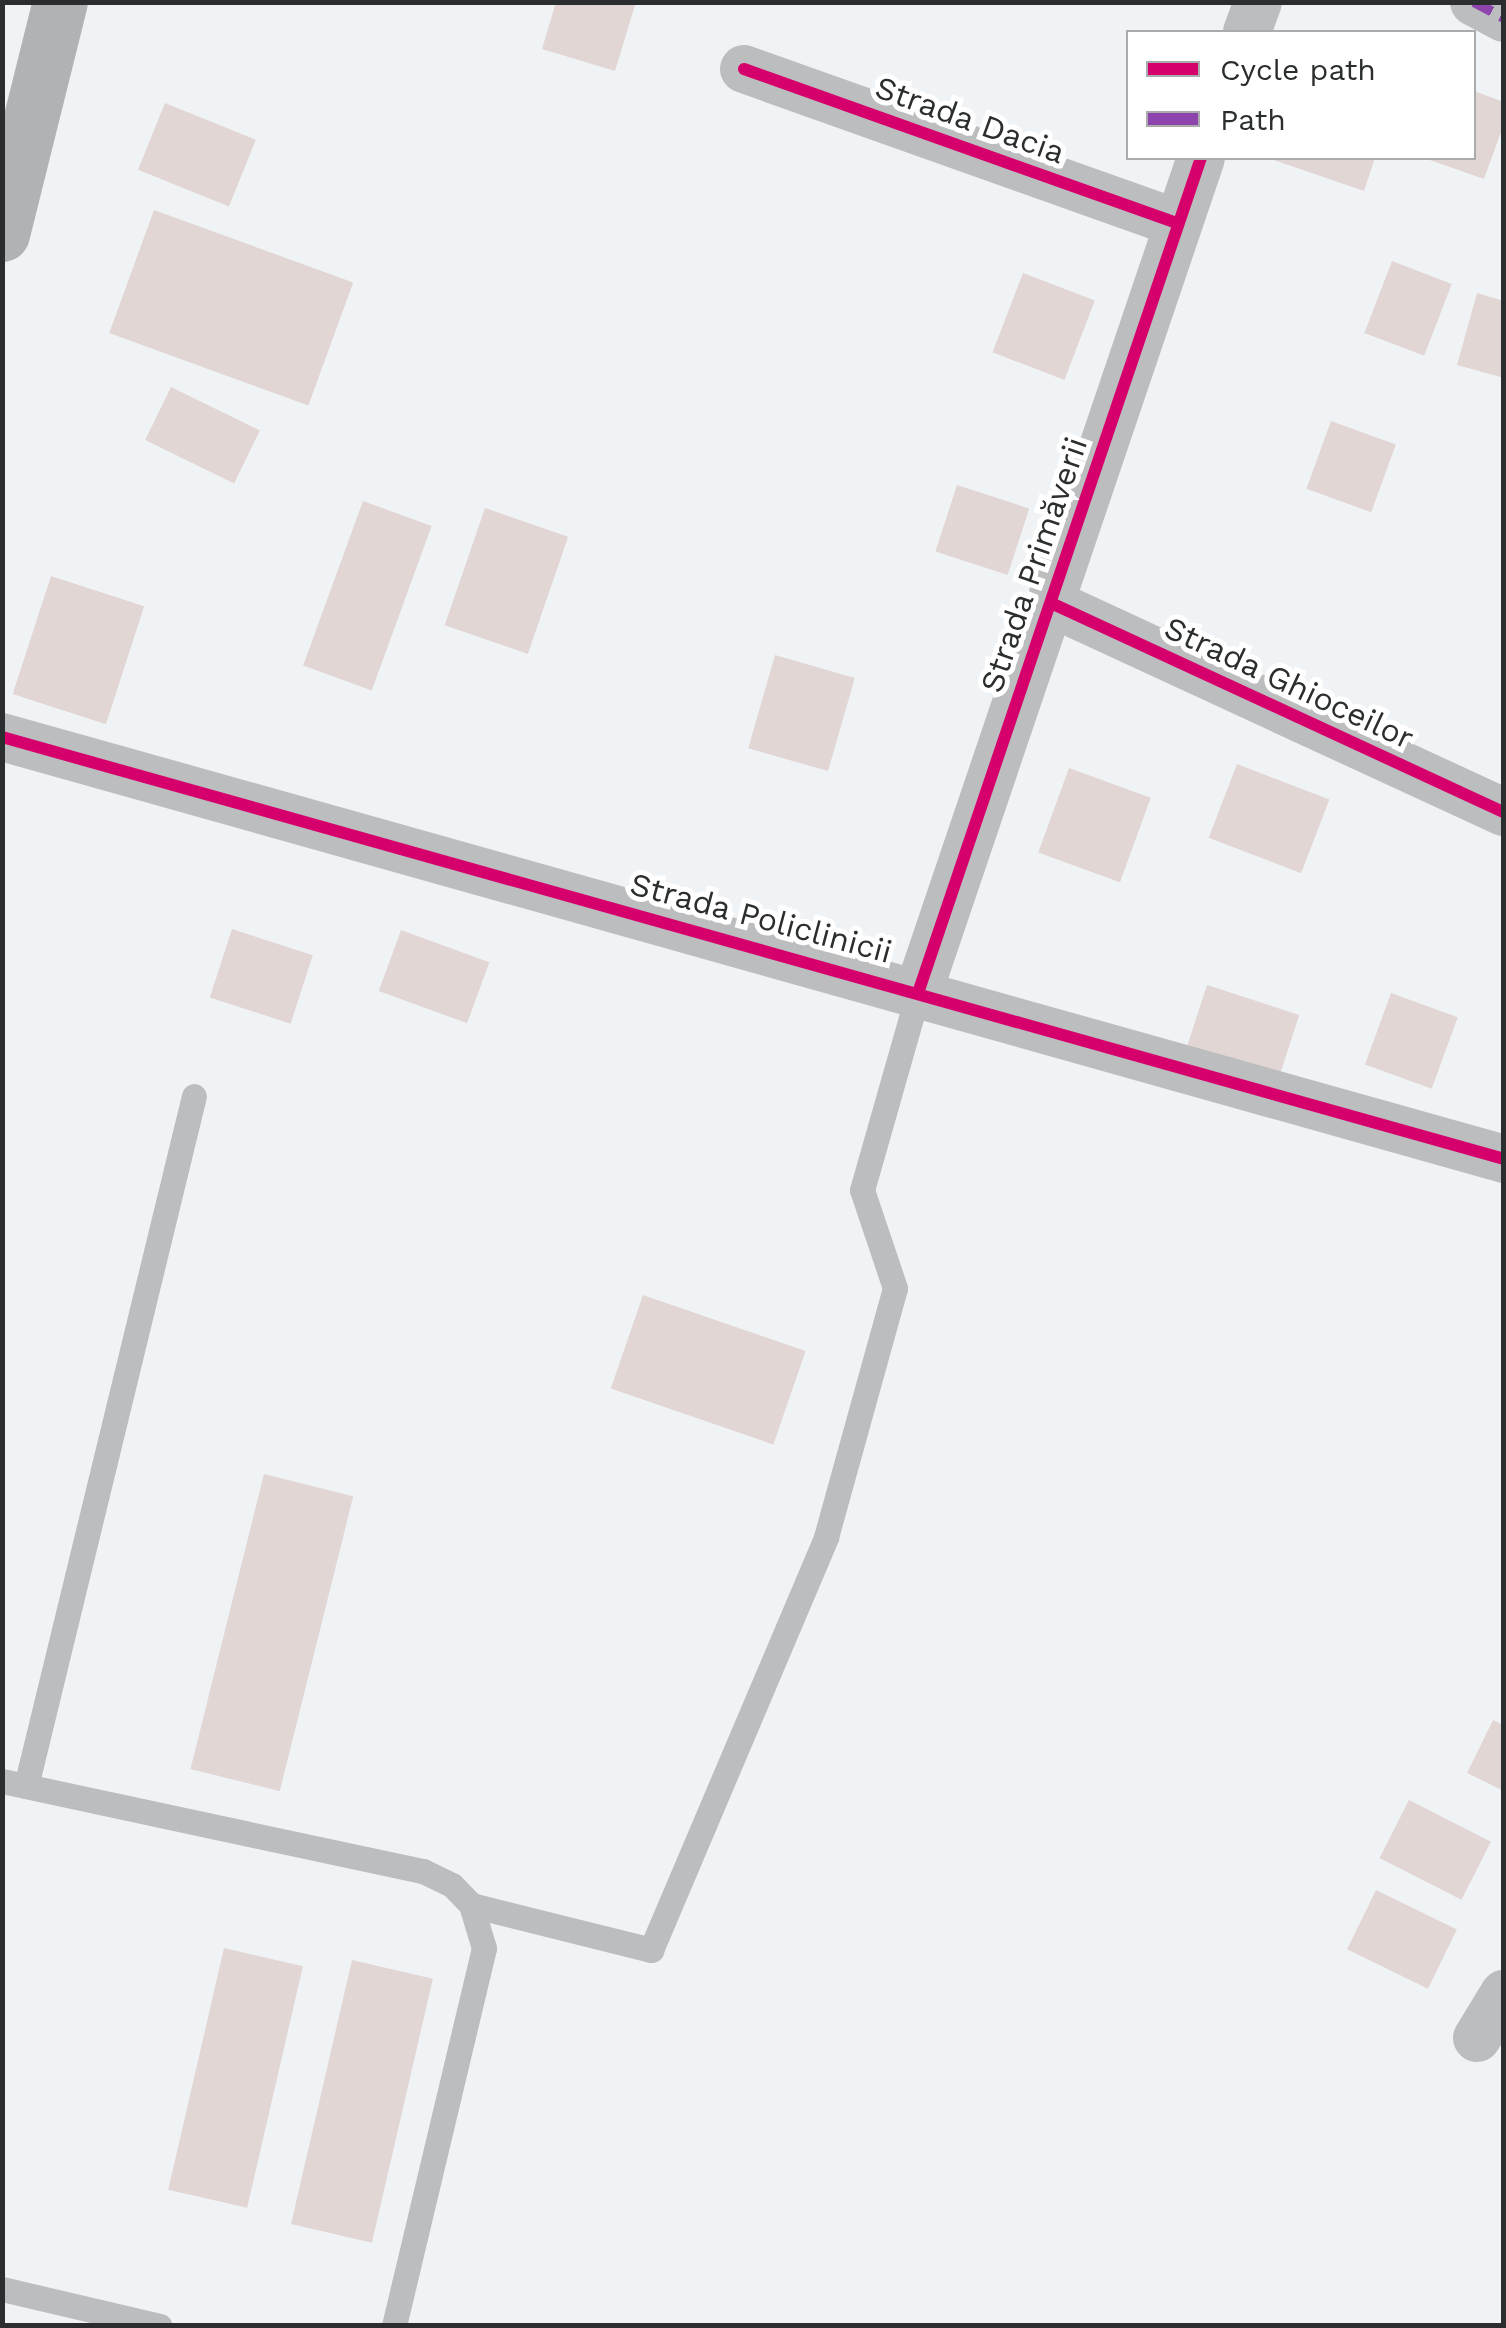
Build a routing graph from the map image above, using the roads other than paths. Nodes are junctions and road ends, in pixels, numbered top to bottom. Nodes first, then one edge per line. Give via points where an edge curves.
1 (60, 2) edge
2 (1258, 2) edge
3 (1474, 2) edge
4 (1504, 18) edge
5 (1248, 30) edge
6 (744, 69) dead end
7 (1200, 160) edge
8 (1176, 223) junction
9 (2, 234) edge
10 (1051, 603) junction
11 (2, 737) edge
12 (1504, 812) edge
13 (918, 990) junction
14 (194, 1096) dead end
15 (1504, 1159) edge
16 (14, 1784) edge
17 (471, 1904) junction
18 (1504, 1994) edge
19 (1477, 2038) dead end
20 (2, 2289) edge
21 (160, 2326) edge
22 (394, 2326) edge

1 - 9 main road
2 - 5 street
3 - 4 street
6 - 8 street, Strada Dacia
7 - 8 street, Strada Primăverii
8 - 10 street, Strada Primăverii
10 - 12 street, Strada Ghioceilor
10 - 13 street, Strada Primăverii
11 - 13 street, Strada Policlinicii
13 - 15 street, Strada Policlinicii
13 - 17 lane via 862,1190 895,1288 842,1480 826,1537 651,1950
14 - 16 lane
16 - 17 lane via 422,1871 452,1885
17 - 22 lane via 484,1948
18 - 19 street
20 - 21 lane

